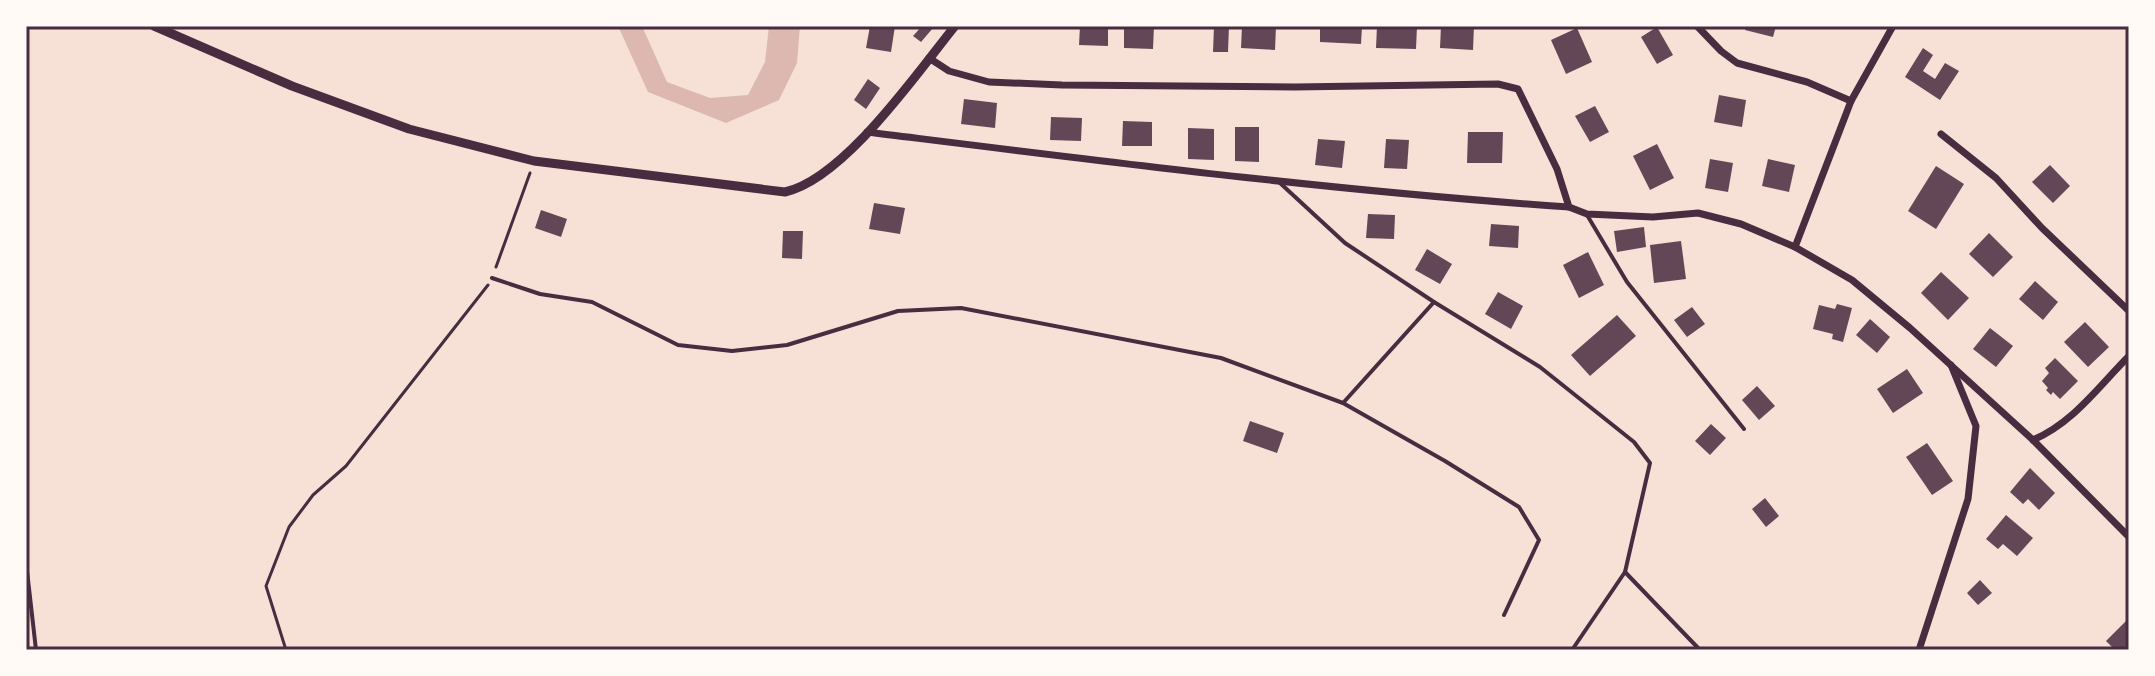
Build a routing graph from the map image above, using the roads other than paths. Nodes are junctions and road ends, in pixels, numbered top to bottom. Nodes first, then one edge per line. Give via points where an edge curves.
1 (154, 26) edge
2 (955, 26) edge
3 (1697, 26) edge
4 (1893, 26) edge
5 (929, 58) junction
6 (1851, 101) junction
7 (867, 132) junction
8 (1941, 134) dead end
9 (1280, 183) junction
10 (1569, 207) junction
11 (1587, 214) junction
12 (1795, 247) junction
13 (492, 278) road end
14 (1434, 302) junction
15 (2129, 311) edge
16 (2129, 356) edge
17 (1950, 363) junction
18 (1343, 403) junction
19 (1744, 429) dead end
20 (2033, 440) junction
21 (2129, 537) edge
22 (26, 562) edge
23 (1625, 572) junction
24 (1504, 615) dead end
25 (36, 650) edge
26 (1572, 650) edge
27 (1700, 650) edge
28 (1919, 650) edge

1 - 7 street via 409,129 534,161 785,192 802,189
2 - 5 street
3 - 6 street via 1737,63 1807,82
4 - 6 street
5 - 7 street
5 - 10 street via 949,71 989,82 1047,85 1498,84 1518,89 1557,169
6 - 12 street
7 - 9 street
8 - 15 street via 1996,178
9 - 10 street
9 - 14 lane via 1345,243
10 - 11 street
11 - 12 street via 1698,213
11 - 19 lane via 1627,282
12 - 17 street via 1852,280
13 - 18 lane via 540,294 592,302 678,345 732,351 787,345 898,311 961,308 1221,358
14 - 18 lane
14 - 23 lane via 1540,367 1634,442 1650,463
16 - 20 street via 2071,418
17 - 20 street
17 - 28 street via 1976,426 1968,499
18 - 24 lane via 1519,507 1539,540
20 - 21 street
22 - 25 lane
23 - 26 lane
23 - 27 lane

